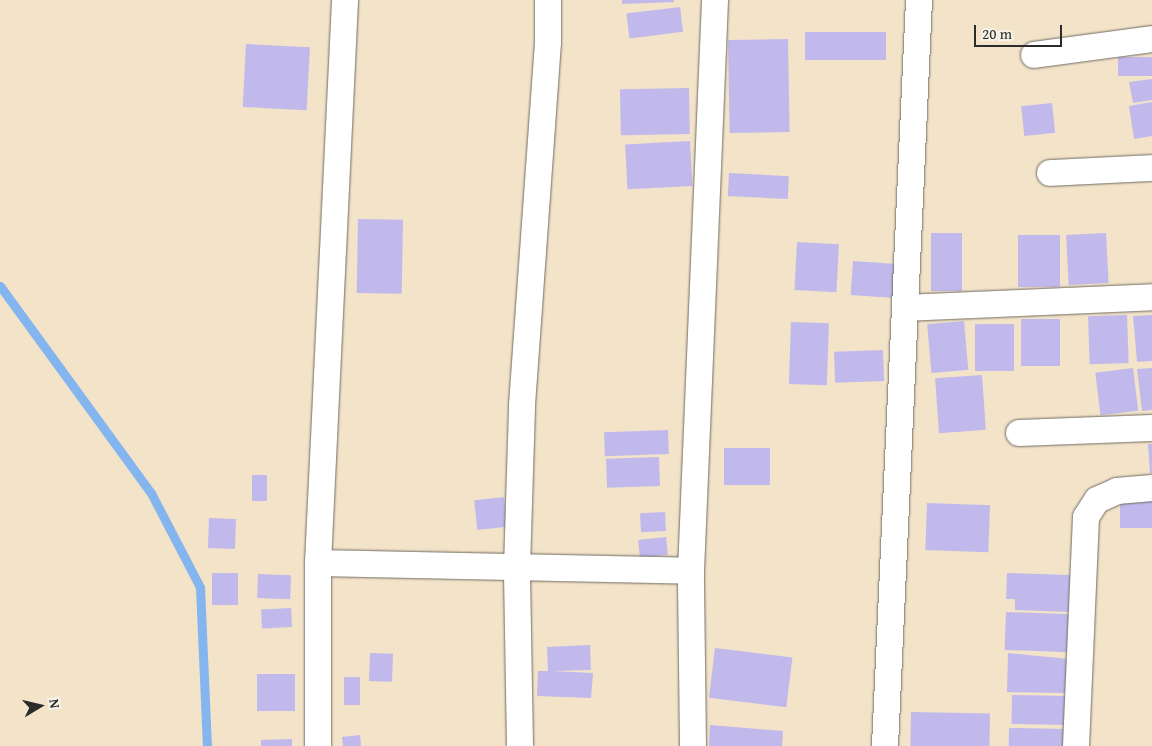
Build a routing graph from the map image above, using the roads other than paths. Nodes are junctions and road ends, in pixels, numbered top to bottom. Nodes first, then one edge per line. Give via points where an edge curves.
1 (346, 0) edge
2 (548, 0) edge
3 (714, 0) edge
4 (920, 0) edge
5 (1152, 39) edge
6 (1034, 55) dead end
7 (1152, 168) edge
8 (1050, 172) dead end
9 (1152, 297) edge
10 (905, 308) junction
11 (1152, 428) edge
12 (1018, 433) dead end
13 (1152, 488) edge
14 (318, 563) junction
15 (517, 567) junction
16 (691, 571) junction
17 (318, 746) edge
18 (520, 746) edge
19 (693, 746) edge
20 (885, 746) edge
21 (1076, 746) edge

1 - 14 street
2 - 15 street via 548,42 522,405
3 - 16 street
4 - 10 street
5 - 6 street
7 - 8 street
9 - 10 street
10 - 20 street
11 - 12 street
13 - 21 street via 1117,491 1096,500 1086,517
14 - 15 street
14 - 17 street
15 - 16 street
15 - 18 street
16 - 19 street

